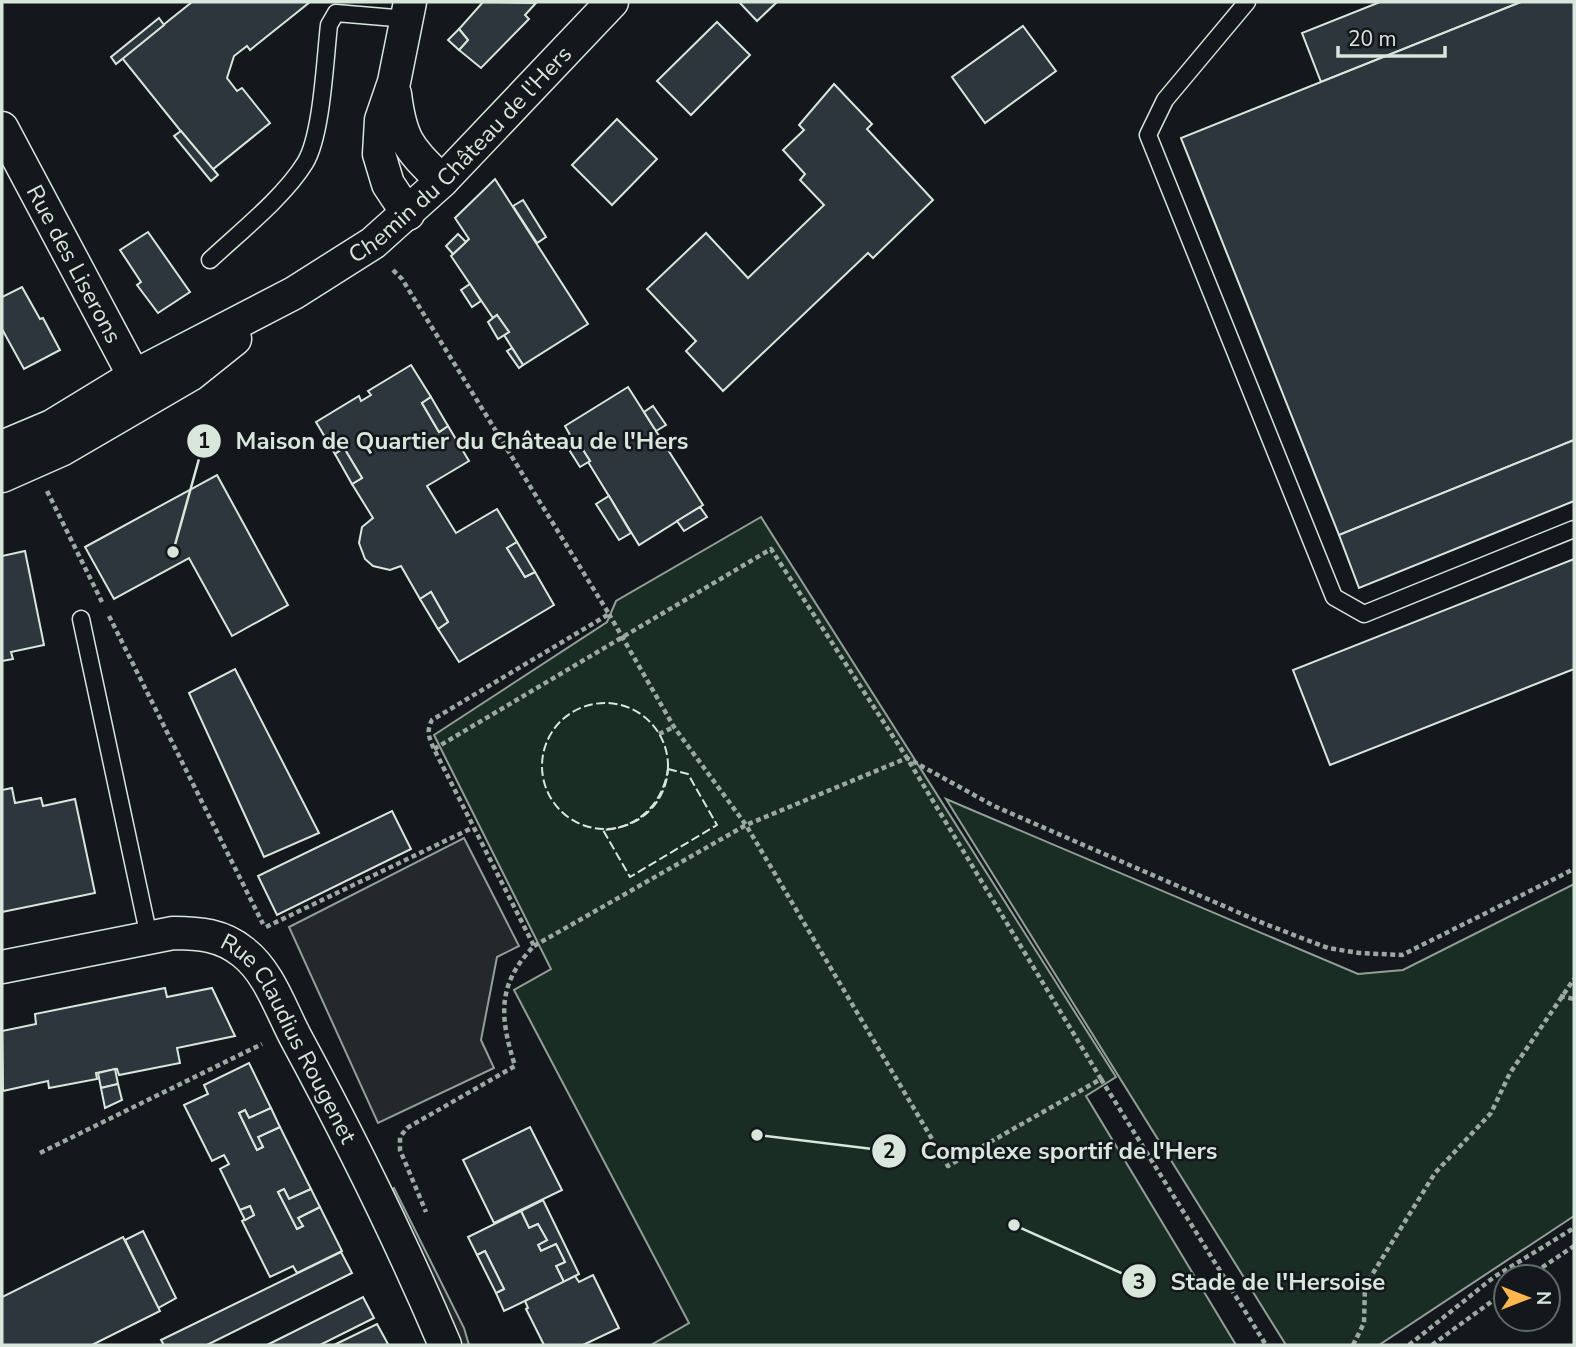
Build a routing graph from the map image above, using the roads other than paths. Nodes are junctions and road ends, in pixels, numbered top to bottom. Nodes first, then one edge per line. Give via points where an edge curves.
1 (612, 2) edge
2 (1247, 2) edge
3 (332, 8) edge
4 (408, 10) edge
5 (394, 82) junction
6 (2, 128) edge
7 (442, 181) junction
8 (408, 214) junction
9 (210, 260) dead end
10 (139, 389) junction
11 (2, 447) edge
12 (2, 476) edge
13 (1574, 529) edge
14 (81, 619) dead end
15 (149, 937) junction
16 (2, 967) edge
17 (445, 1345) edge

1 - 7 street, Chemin du Château de l'Hers
2 - 13 lane via 1165,100 1148,135 1334,597 1364,614
3 - 4 lane
3 - 9 lane via 315,139 306,162 287,187
4 - 5 street
5 - 7 street via 405,139
5 - 8 street via 381,120 379,154 388,184
6 - 10 street, Rue des Liserons
7 - 8 street, Chemin du Château de l'Hers
8 - 10 street, Chemin du Château de l'Hers via 373,243
10 - 11 street, Chemin du Château de l'Hers
10 - 12 street, Chemin du Château de l'Hers via 63,449
14 - 15 lane
15 - 16 street, Rue Claudius Rougenet
15 - 17 street, Rue Claudius Rougenet via 201,933 226,940 262,972 358,1159

